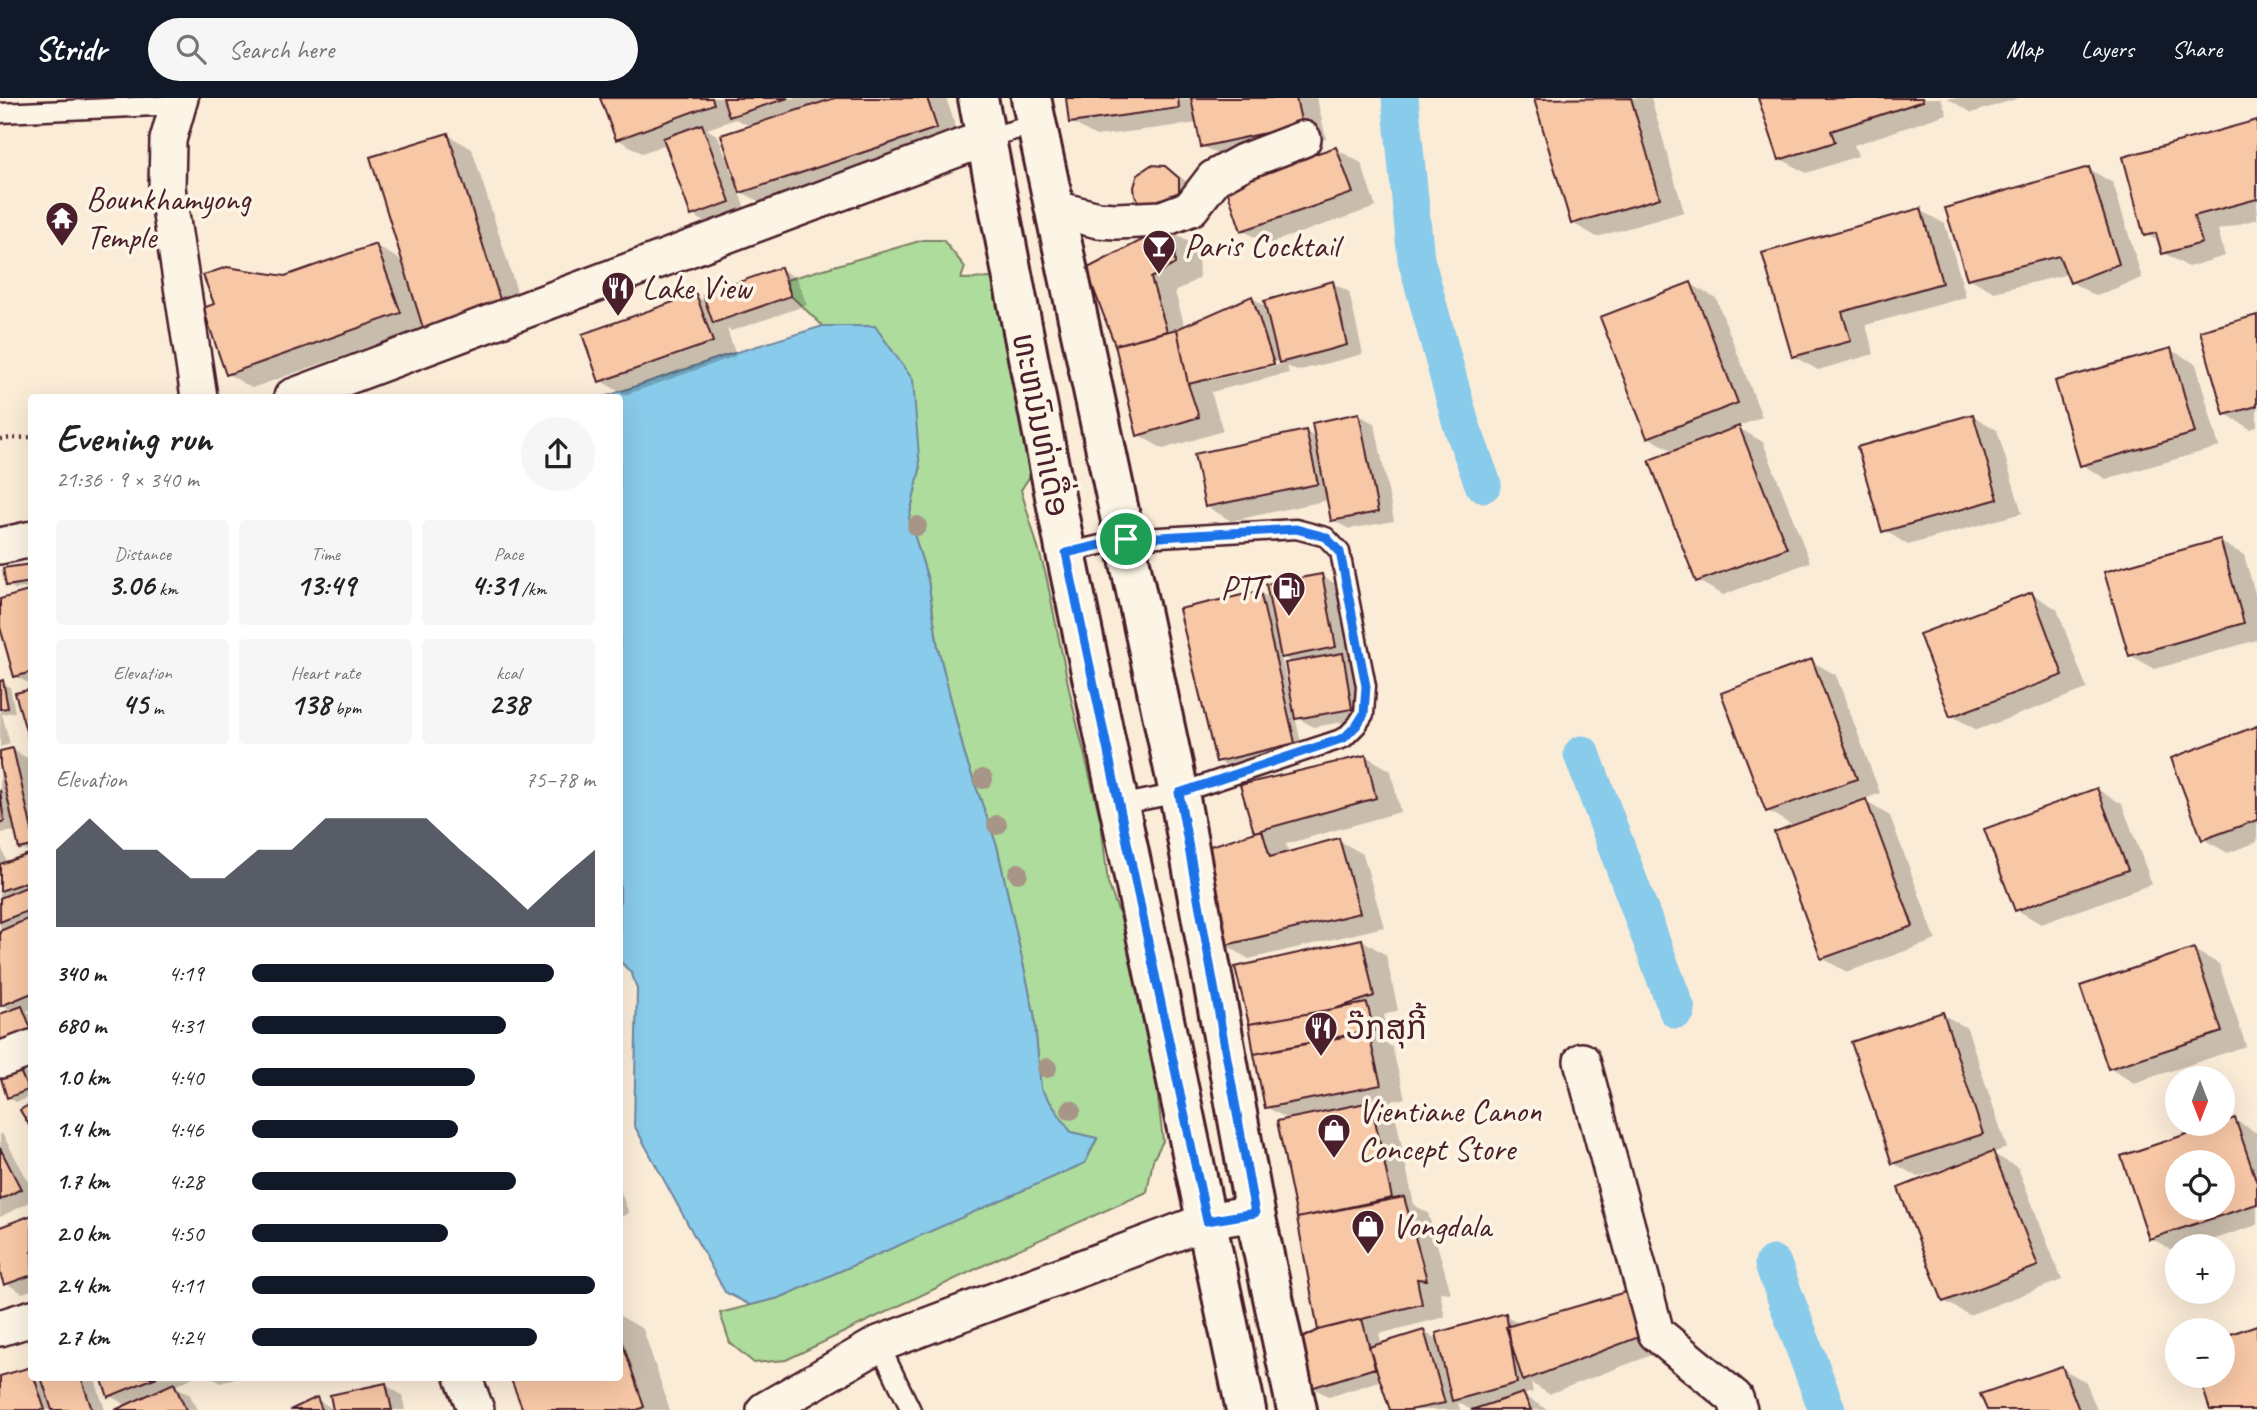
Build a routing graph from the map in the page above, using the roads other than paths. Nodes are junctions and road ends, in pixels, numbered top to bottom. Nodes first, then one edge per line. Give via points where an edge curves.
1 (978, 98) edge
2 (179, 102) edge
3 (1034, 111) edge
4 (0, 113) edge
5 (986, 138) junction
6 (1303, 139) dead end
7 (1056, 209) junction
8 (199, 394) edge
9 (300, 394) edge
10 (28, 539) edge
11 (1126, 539) junction
12 (0, 545) edge
13 (1066, 553) junction
14 (1179, 793) junction
15 (1119, 805) junction
16 (28, 1050) edge
17 (0, 1060) edge
18 (1582, 1061) dead end
19 (1255, 1213) junction
20 (1207, 1221) junction
21 (28, 1319) edge
22 (0, 1328) edge
23 (879, 1344) junction
24 (465, 1381) edge
25 (477, 1410) edge
26 (765, 1410) edge
27 (911, 1410) edge
28 (1246, 1410) edge
29 (1297, 1410) edge
30 (1739, 1410) edge

1 - 5 main road, ທະຫນົນທ່າເດື່ອ
2 - 4 lane
2 - 8 street via 167,140 167,188
3 - 5 lane
3 - 7 main road, ທະຫນົນທ່າເດື່ອ
5 - 9 street
5 - 13 main road, ທະຫນົນທ່າເດື່ອ
6 - 7 street via 1214,178 1191,208 1162,219 1116,222
7 - 11 main road, ທະຫນົນທ່າເດື່ອ
10 - 12 street
11 - 13 lane
11 - 14 main road, ທະຫນົນທ່າເດື່ອ
11 - 14 lane via 1296,529 1326,537 1340,552 1366,686 1364,714 1357,725 1344,738
13 - 15 main road, ທະຫນົນທ່າເດື່ອ
14 - 15 lane
14 - 19 main road, ທະຫນົນທ່າເດື່ອ
15 - 20 main road, ທະຫນົນທ່າເດື່ອ
16 - 17 street
18 - 30 street via 1656,1333 1735,1398
19 - 20 street
19 - 29 main road, ທະຫນົນທ່າເດື່ອ
20 - 23 street
20 - 28 main road, ທະຫນົນທ່າເດື່ອ
21 - 22 street
23 - 26 street
23 - 27 lane
24 - 25 street

